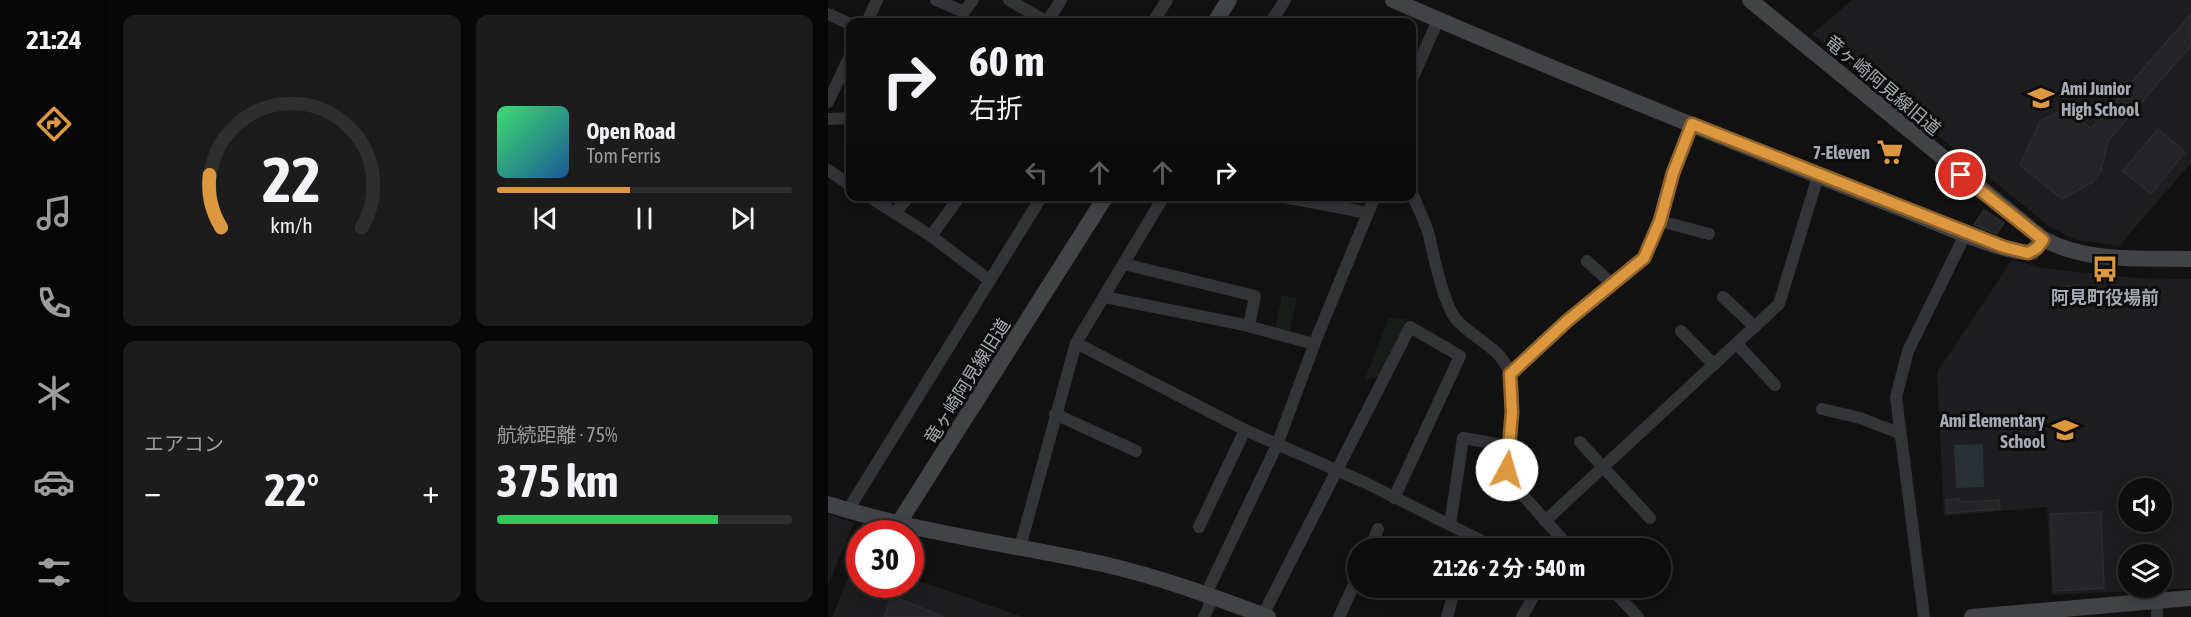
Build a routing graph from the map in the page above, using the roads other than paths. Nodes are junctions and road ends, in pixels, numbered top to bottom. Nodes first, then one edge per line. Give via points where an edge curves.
1 (877, 0) edge
2 (936, 0) edge
3 (973, 0) edge
4 (1009, 0) edge
5 (1061, 0) edge
6 (1167, 0) edge
7 (1229, 0) edge
8 (1285, 0) edge
9 (1393, 0) edge
10 (1750, 0) edge
11 (828, 14) edge
12 (869, 18) edge
13 (1040, 18) edge
14 (1050, 18) edge
15 (1156, 18) edge
16 (1218, 18) edge
17 (1273, 18) edge
18 (1438, 20) junction
19 (846, 22) edge
20 (846, 64) edge
21 (1416, 70) edge
22 (828, 102) edge
23 (846, 118) edge
24 (828, 119) edge
25 (1692, 124) junction
26 (828, 170) edge
27 (1818, 176) junction
28 (846, 182) edge
29 (875, 201) edge
30 (905, 201) edge
31 (956, 201) edge
32 (1039, 201) edge
33 (1103, 201) edge
34 (1161, 201) edge
35 (1305, 201) edge
36 (1373, 201) edge
37 (1415, 201) edge
38 (895, 213) junction
39 (1368, 213) junction
40 (1660, 221) junction
41 (1966, 233) junction
42 (1709, 234) dead end
43 (931, 236) junction
44 (2043, 240) junction
45 (2191, 259) edge
46 (1587, 261) dead end
47 (1124, 264) junction
48 (989, 280) junction
49 (1612, 284) junction
50 (1104, 297) junction
51 (1723, 297) dead end
52 (1249, 326) junction
53 (1755, 327) junction
54 (1682, 331) dead end
55 (1076, 343) junction
56 (1314, 344) junction
57 (1737, 344) junction
58 (1714, 365) junction
59 (1510, 374) junction
60 (1775, 385) dead end
61 (1822, 409) dead end
62 (1056, 414) junction
63 (1245, 430) junction
64 (1899, 433) junction
65 (1580, 442) dead end
66 (1276, 445) junction
67 (1509, 446) junction
68 (1136, 451) dead end
69 (1604, 467) junction
70 (1338, 471) junction
71 (1395, 498) junction
72 (828, 504) edge
73 (848, 510) junction
74 (1650, 518) dead end
75 (884, 520) edge
76 (901, 520) edge
77 (1545, 521) junction
78 (1450, 525) junction
79 (1199, 527) dead end
80 (924, 529) edge
81 (1378, 529) dead end
82 (1470, 535) junction
83 (1374, 538) edge
84 (1469, 538) edge
85 (1476, 538) edge
86 (1558, 538) edge
87 (1020, 547) junction
88 (1206, 594) junction
89 (1348, 598) edge
90 (1452, 598) edge
91 (1532, 598) edge
92 (1620, 598) edge
93 (2191, 598) edge
94 (2157, 609) edge
95 (1265, 616) edge
96 (1204, 617) edge
97 (1339, 617) edge
98 (1447, 617) edge
99 (1522, 617) edge
100 (1638, 617) edge
101 (1924, 617) edge
102 (1973, 617) edge

1 - 12 street
2 - 3 street via 964,12
4 - 13 street
5 - 14 street
6 - 15 street
7 - 16 street
8 - 17 street
9 - 18 street
10 - 44 street, 竜ヶ崎阿見線旧道
11 - 19 street
18 - 21 street
18 - 25 street
20 - 22 street
23 - 24 street
25 - 27 street
25 - 40 street
26 - 28 street
27 - 41 street
27 - 53 street via 1779,304
29 - 38 street
30 - 38 street
31 - 43 street
32 - 48 street
33 - 76 street, 竜ヶ崎阿見線旧道
34 - 47 street
35 - 39 street
36 - 39 street
37 - 59 street via 1454,317 1501,357
38 - 43 street
39 - 56 street
40 - 42 street
40 - 49 street via 1644,258
41 - 44 street via 2028,253
41 - 64 street via 1908,351 1896,397
43 - 48 street
44 - 45 street, 竜ヶ崎阿見線旧道 via 2086,256
46 - 49 street
47 - 50 street
47 - 52 street via 1255,296
48 - 73 street
49 - 59 street
50 - 52 street
50 - 55 street
51 - 53 street
52 - 56 street
53 - 57 street
54 - 58 street
55 - 62 street
55 - 63 street
56 - 66 street
57 - 58 street
57 - 60 street
58 - 69 street
59 - 67 street
61 - 64 street
62 - 68 street
62 - 87 street
63 - 66 street
63 - 79 street
64 - 101 street
65 - 69 street
66 - 70 street
66 - 88 street
67 - 77 street via 1510,481
67 - 78 street via 1463,438
69 - 74 street
69 - 77 street
70 - 71 street
70 - 71 street via 1410,327 1460,356
70 - 95 street
71 - 78 street
72 - 73 street
73 - 75 street
77 - 86 street
78 - 82 street
80 - 87 street
81 - 83 street
82 - 84 street
82 - 85 street
87 - 88 street via 1146,575
88 - 95 street
88 - 96 street via 1210,604
89 - 97 street
90 - 98 street
91 - 99 street
92 - 100 street
93 - 94 street
94 - 102 street

